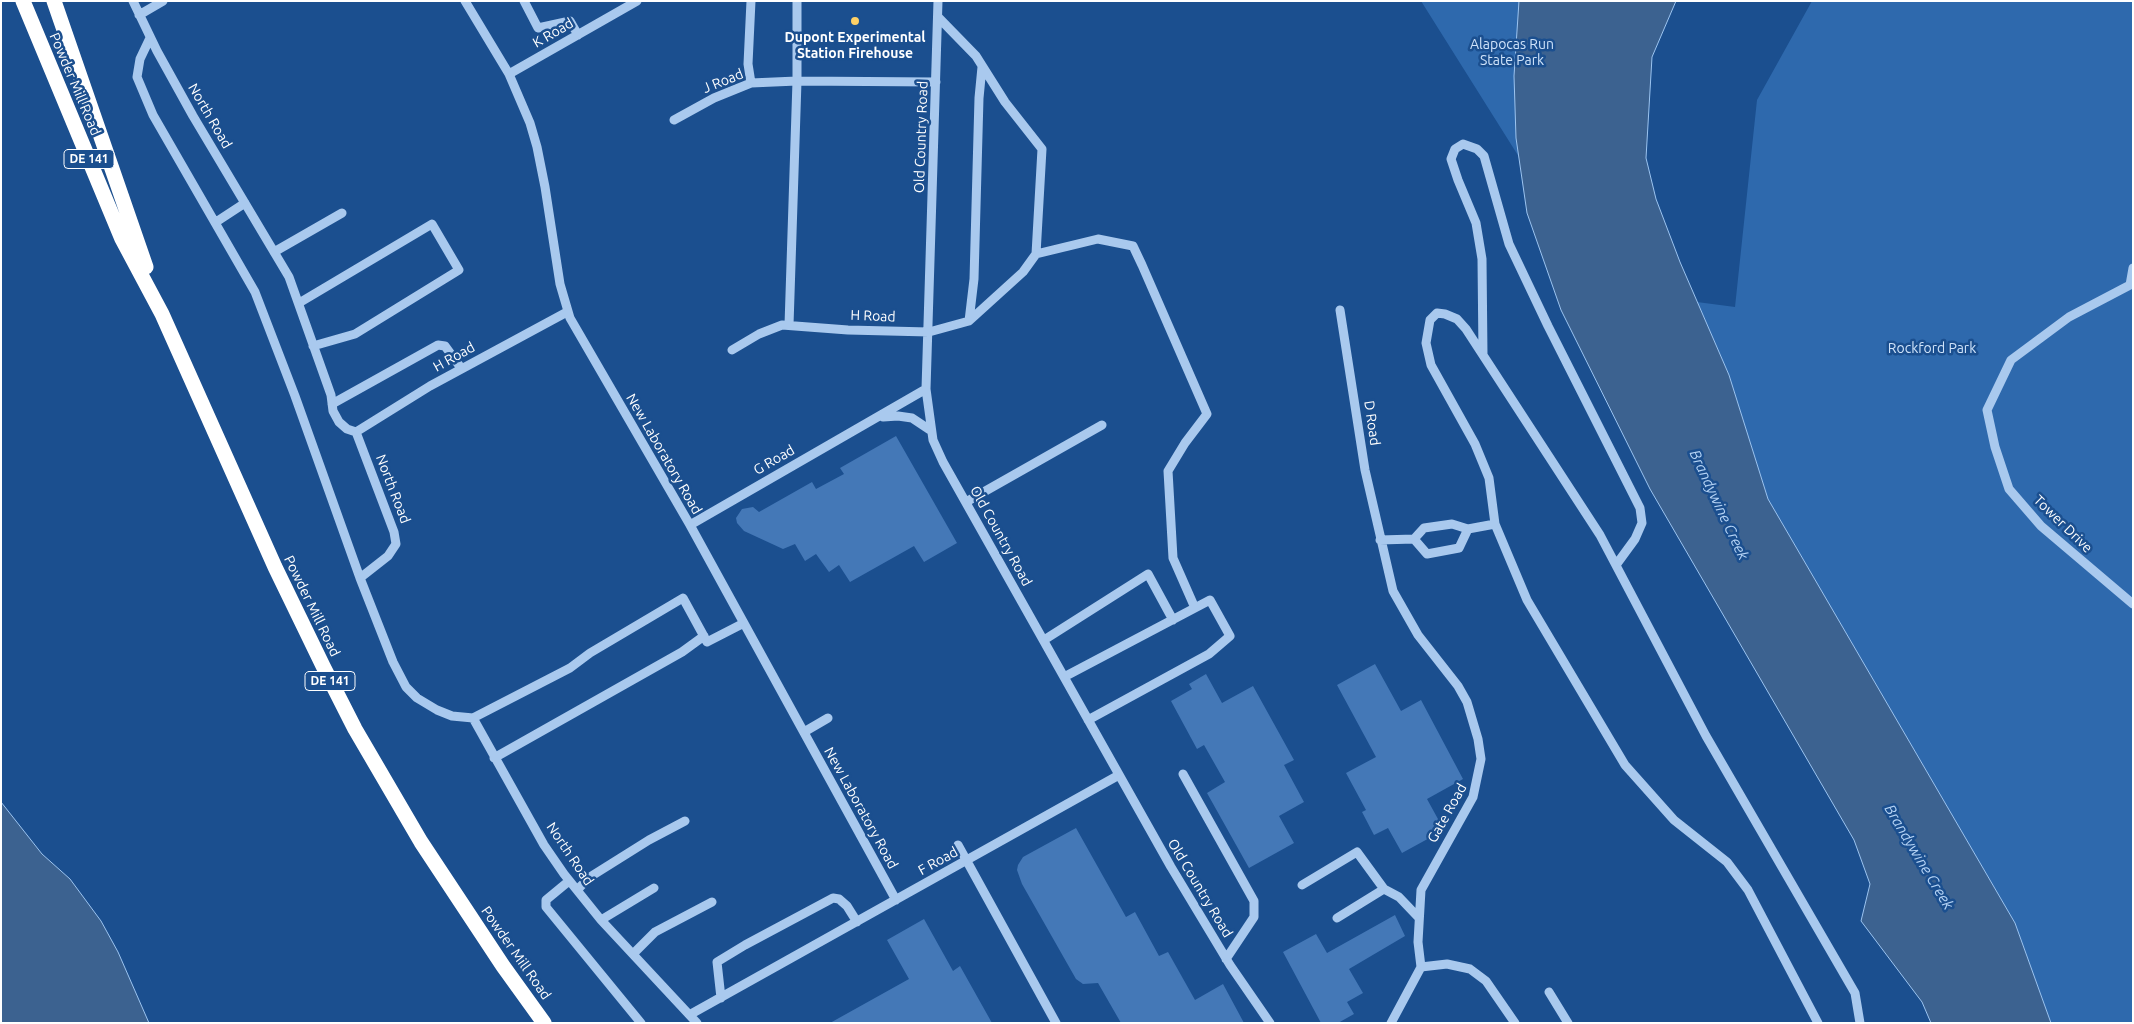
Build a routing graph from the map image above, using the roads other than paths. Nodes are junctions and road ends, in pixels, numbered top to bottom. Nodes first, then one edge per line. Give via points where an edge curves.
1 (23, 1) edge
2 (54, 1) edge
3 (133, 1) edge
4 (163, 1) edge
5 (465, 1) edge
6 (524, 1) edge
7 (637, 1) edge
8 (751, 1) edge
9 (797, 1) edge
10 (938, 1) edge
11 (139, 15) junction
12 (938, 17) junction
13 (578, 35) junction
14 (150, 38) junction
15 (982, 67) junction
16 (508, 74) junction
17 (798, 81) junction
18 (936, 82) junction
19 (750, 84) junction
20 (674, 120) dead end
21 (245, 203) junction
22 (342, 212) dead end
23 (216, 222) junction
24 (274, 252) junction
25 (1036, 254) junction
26 (2133, 268) edge
27 (2131, 286) edge
28 (299, 303) junction
29 (1340, 310) dead end
30 (567, 312) junction
31 (162, 314) junction
32 (969, 321) junction
33 (789, 325) junction
34 (928, 332) junction
35 (312, 346) junction
36 (732, 350) dead end
37 (1483, 355) junction
38 (461, 368) junction
39 (926, 389) junction
40 (332, 404) junction
41 (873, 420) junction
42 (1102, 425) dead end
43 (930, 430) junction
44 (356, 432) junction
45 (966, 502) junction
46 (1494, 524) junction
47 (690, 525) junction
48 (1468, 529) junction
49 (1414, 539) junction
50 (1380, 540) junction
51 (1616, 565) junction
52 (360, 578) junction
53 (2133, 604) edge
54 (1195, 608) junction
55 (1173, 620) junction
56 (744, 623) junction
57 (704, 636) junction
58 (1044, 640) junction
59 (1064, 677) junction
60 (473, 718) junction
61 (828, 718) dead end
62 (1088, 720) junction
63 (804, 732) junction
64 (494, 758) junction
65 (1183, 774) dead end
66 (1120, 775) junction
67 (686, 821) dead end
68 (958, 844) dead end
69 (967, 860) junction
70 (569, 881) junction
71 (1302, 885) dead end
72 (654, 888) dead end
73 (1384, 889) junction
74 (577, 890) junction
75 (896, 900) junction
76 (712, 902) dead end
77 (1337, 918) dead end
78 (1420, 918) junction
79 (601, 920) junction
80 (857, 922) junction
81 (633, 954) junction
82 (1226, 959) junction
83 (1421, 967) junction
84 (1549, 992) dead end
85 (721, 998) junction
86 (691, 1014) junction
87 (544, 1023) edge
88 (641, 1023) edge
89 (697, 1023) edge
90 (1056, 1023) edge
91 (1270, 1023) edge
92 (1391, 1023) edge
93 (1516, 1023) edge
94 (1568, 1023) edge
95 (1818, 1023) edge
96 (1860, 1023) edge

1 - 31 highway, Powder Mill Road / DE 141 via 122,239
2 - 31 highway, Powder Mill Road / DE 141
3 - 11 street, North Road
4 - 11 street
5 - 16 street, New Laboratory Road
6 - 13 street via 538,28 570,20
7 - 13 street, K Road
8 - 19 street
9 - 17 street
10 - 12 street, Old Country Road
11 - 14 street, North Road
12 - 15 street via 976,56
12 - 18 street, Old Country Road
13 - 16 street, K Road
14 - 21 street, North Road
14 - 23 street via 140,59 137,77 153,115
15 - 25 street via 1042,149
15 - 32 street via 974,279
16 - 30 street, New Laboratory Road via 537,147
17 - 18 street, J Road
17 - 19 street, J Road
17 - 33 street
18 - 34 street, Old Country Road
19 - 20 street, J Road via 714,98
21 - 23 street
21 - 24 street, North Road
22 - 24 street
23 - 52 street via 246,273 266,319
24 - 28 street, North Road
25 - 32 street via 1023,272
25 - 54 street via 1098,239 1133,246 1142,265 1207,414 1168,471 1173,558
26 - 27 street
27 - 53 street, Tower Drive via 2069,317 2011,360 1987,410 2009,490 2041,526
28 - 35 street, North Road
28 - 35 street via 432,224 459,270 355,334
29 - 50 street, D Road via 1365,470
30 - 38 street, H Road
30 - 47 street, New Laboratory Road
31 - 87 highway, Powder Mill Road / DE 141 via 275,567 355,729 421,842
32 - 34 street, H Road
33 - 34 street, H Road
33 - 36 street, H Road via 759,334
34 - 39 street, Old Country Road
35 - 40 street, North Road
37 - 46 street via 1457,319 1437,313 1430,320 1426,343 1432,365 1476,444 1489,478
37 - 51 street via 1600,535
37 - 51 street via 1481,250 1476,223 1451,159 1455,149 1463,144 1477,149 1484,156 1509,244 1640,508 1642,523
38 - 40 street via 445,346 438,345
38 - 44 street, H Road
39 - 41 street, G Road
39 - 43 street, Old Country Road
40 - 44 street, North Road via 338,422
41 - 43 street via 886,416 912,418
41 - 47 street, G Road
42 - 45 street
43 - 45 street, Old Country Road via 937,452
44 - 52 street, North Road via 396,544 388,556
45 - 58 street, Old Country Road
46 - 48 street
46 - 95 street via 1527,600 1620,757 1674,820 1727,862 1748,890
47 - 56 street, New Laboratory Road
48 - 49 street via 1452,524 1424,528
48 - 49 street via 1459,548 1427,554
49 - 50 street
50 - 78 street, Gate Road via 1393,591 1418,635 1467,702 1481,759 1473,797 1423,882
51 - 96 street via 1706,736 1855,993
52 - 60 street via 406,687 437,710 452,716
54 - 55 street
54 - 62 street via 1210,600 1230,636 1209,654
55 - 58 street via 1148,574
55 - 59 street
56 - 57 street via 707,642
56 - 63 street, New Laboratory Road
57 - 60 street via 683,598 570,668
57 - 64 street via 682,652
58 - 59 street, Old Country Road
59 - 62 street, Old Country Road
60 - 64 street, North Road
61 - 63 street
62 - 66 street, Old Country Road
63 - 75 street, New Laboratory Road
64 - 70 street, North Road via 544,845
65 - 82 street via 1254,901 1254,917
66 - 69 street, F Road
66 - 82 street, Old Country Road
67 - 74 street via 590,877
68 - 69 street
69 - 75 street, F Road
69 - 90 street
70 - 74 street, North Road
70 - 88 street via 546,900 546,907
71 - 73 street via 1357,852
72 - 79 street
73 - 77 street
73 - 78 street via 1399,897
74 - 79 street, North Road
75 - 80 street, F Road
76 - 81 street via 655,932
78 - 83 street, Gate Road
79 - 81 street, North Road
80 - 85 street, F Road
80 - 85 street via 847,906 833,898 745,945 717,962
81 - 86 street, North Road
82 - 91 street, Old Country Road
83 - 92 street
83 - 93 street via 1448,964 1470,969 1486,981
84 - 94 street
85 - 86 street, F Road
86 - 89 street, North Road

